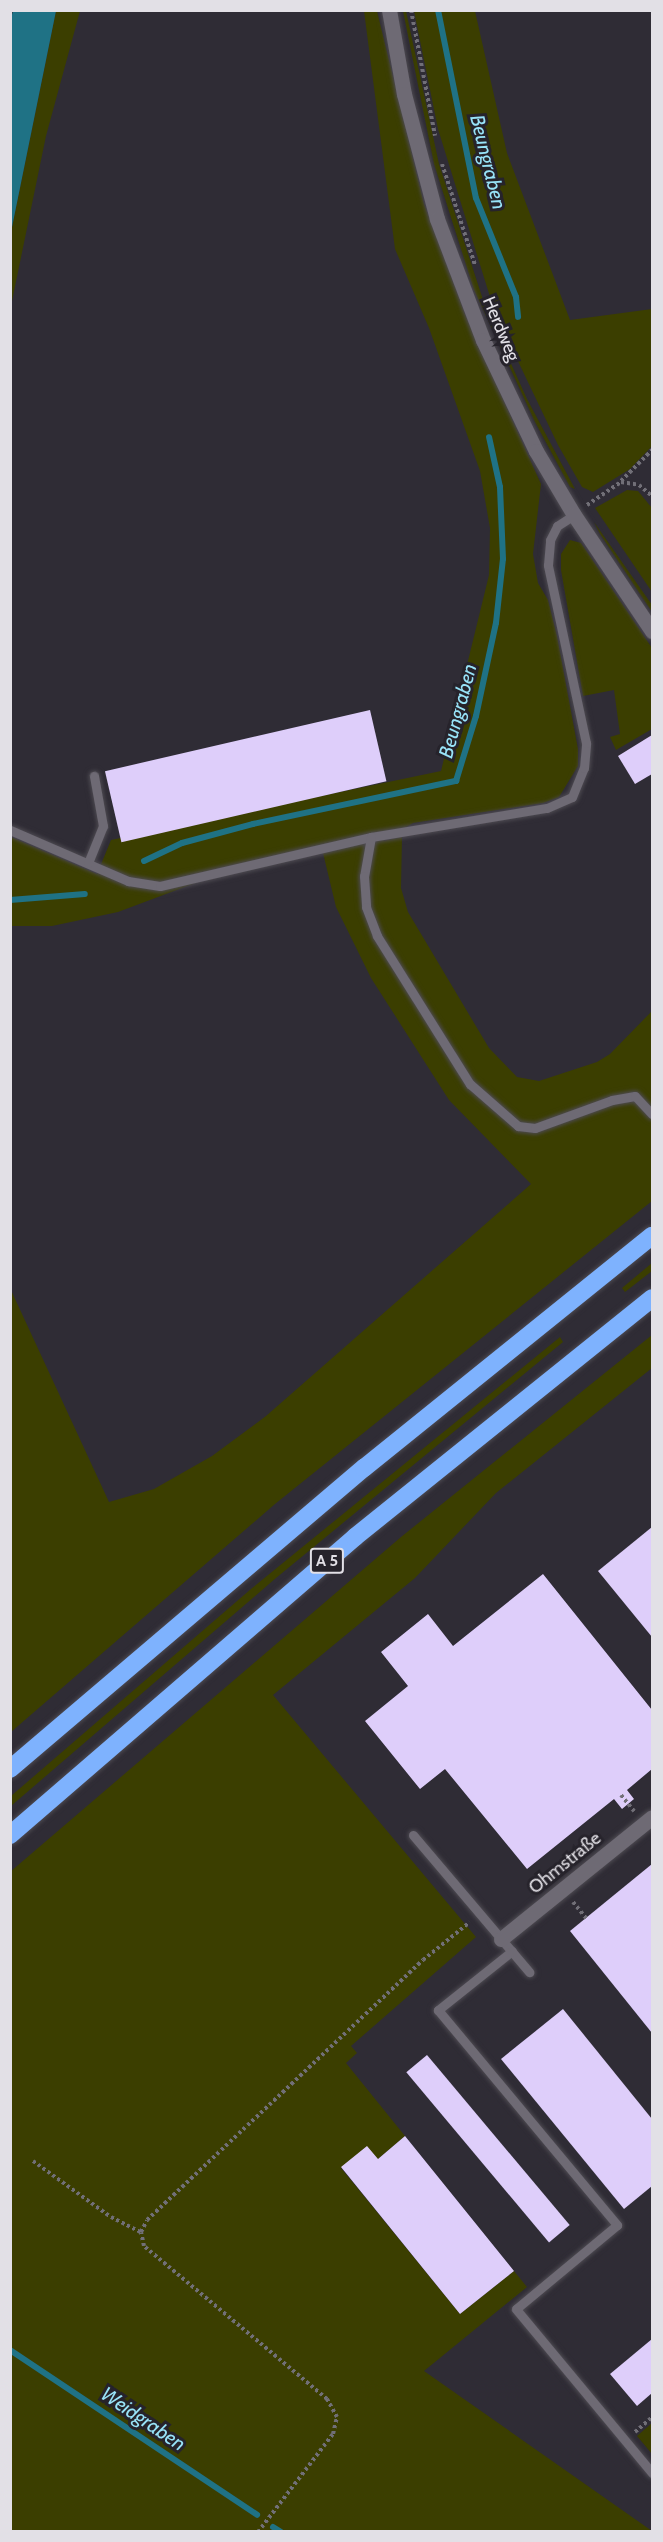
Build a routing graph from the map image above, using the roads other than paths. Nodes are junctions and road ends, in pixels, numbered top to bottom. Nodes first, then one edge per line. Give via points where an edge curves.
1 (389, 10) edge
2 (574, 515) junction
3 (652, 631) edge
4 (94, 776) dead end
5 (10, 830) edge
6 (371, 837) junction
7 (88, 863) junction
8 (652, 1114) edge
9 (652, 1236) edge
10 (652, 1298) edge
11 (10, 1769) edge
12 (652, 1817) edge
13 (10, 1835) edge
14 (413, 1835) dead end
15 (501, 1939) junction
16 (512, 1951) junction
17 (529, 1972) dead end
18 (652, 2473) edge

1 - 2 main road, Herdweg via 419,153 458,277 510,399
2 - 3 main road, Herdweg
2 - 6 lane via 553,533 548,565 586,743 584,768 572,797 547,808
4 - 7 lane via 103,826
5 - 7 lane
6 - 7 lane via 160,886 128,881
6 - 8 lane via 364,876 366,907 377,936 470,1084 518,1126 535,1128 612,1100 635,1096
9 - 11 highway, A 5 via 364,1468
10 - 13 highway, A 5 via 355,1537
12 - 15 main road, Ohmstraße
14 - 15 lane
15 - 16 lane
16 - 17 lane
16 - 18 lane via 438,2010 617,2224 516,2309

